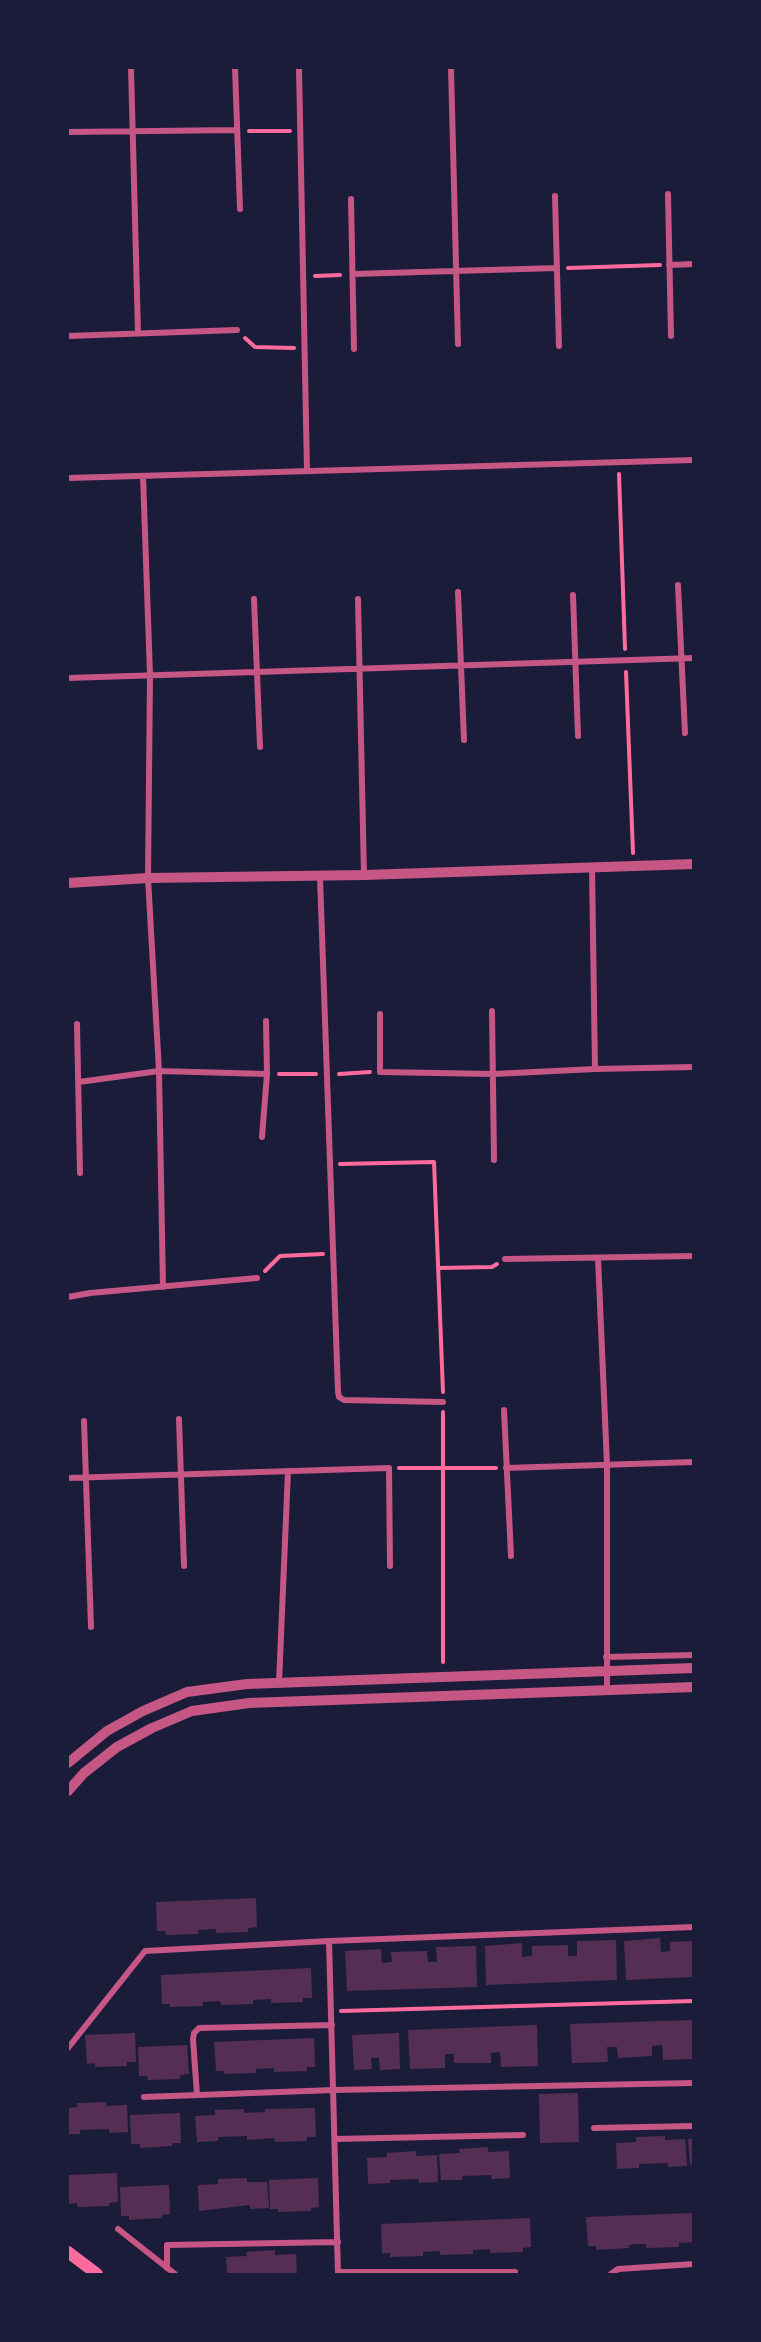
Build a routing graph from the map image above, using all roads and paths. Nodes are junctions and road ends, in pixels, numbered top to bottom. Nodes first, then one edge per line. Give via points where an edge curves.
1 (131, 68) edge
2 (235, 68) edge
3 (299, 68) edge
4 (450, 68) edge
5 (237, 130) junction
6 (300, 131) junction
7 (68, 132) edge
8 (132, 132) junction
9 (668, 195) dead end
10 (555, 196) dead end
11 (351, 199) dead end
12 (240, 209) dead end
13 (693, 264) edge
14 (669, 265) junction
15 (557, 268) junction
16 (456, 271) junction
17 (353, 274) junction
18 (302, 276) junction
19 (237, 330) joint
20 (138, 332) junction
21 (68, 336) edge
22 (670, 336) dead end
23 (458, 344) dead end
24 (559, 346) dead end
25 (304, 348) junction
26 (354, 350) dead end
27 (693, 460) edge
28 (306, 471) junction
29 (143, 476) junction
30 (68, 478) edge
31 (678, 585) dead end
32 (458, 592) dead end
33 (573, 595) dead end
34 (254, 599) dead end
35 (358, 599) dead end
36 (682, 658) junction
37 (693, 658) edge
38 (576, 662) junction
39 (461, 665) junction
40 (359, 668) junction
41 (257, 672) junction
42 (150, 675) junction
43 (68, 678) edge
44 (685, 733) dead end
45 (579, 736) dead end
46 (464, 740) dead end
47 (260, 747) dead end
48 (693, 864) edge
49 (592, 867) junction
50 (364, 875) junction
51 (320, 876) junction
52 (148, 878) junction
53 (68, 883) edge
54 (492, 1011) dead end
55 (380, 1014) dead end
56 (266, 1021) dead end
57 (77, 1024) dead end
58 (693, 1067) edge
59 (595, 1069) junction
60 (159, 1071) junction
61 (267, 1074) junction
62 (494, 1074) junction
63 (79, 1082) junction
64 (262, 1137) dead end
65 (494, 1160) dead end
66 (330, 1165) junction
67 (80, 1173) dead end
68 (333, 1253) junction
69 (693, 1256) edge
70 (598, 1258) junction
71 (505, 1259) joint
72 (438, 1268) junction
73 (257, 1278) joint
74 (163, 1287) junction
75 (68, 1297) edge
76 (443, 1402) junction
77 (504, 1410) dead end
78 (179, 1419) dead end
79 (84, 1421) dead end
80 (693, 1462) edge
81 (607, 1465) junction
82 (389, 1468) junction
83 (443, 1468) junction
84 (506, 1468) junction
85 (288, 1471) junction
86 (182, 1474) junction
87 (88, 1477) junction
88 (68, 1478) edge
89 (511, 1556) dead end
90 (184, 1566) dead end
91 (390, 1566) dead end
92 (91, 1627) dead end
93 (693, 1655) edge
94 (606, 1657) junction
95 (693, 1668) edge
96 (606, 1671) junction
97 (443, 1677) junction
98 (312, 1682) junction
99 (279, 1683) junction
100 (693, 1687) edge
101 (607, 1690) junction
102 (314, 1701) junction
103 (68, 1763) edge
104 (68, 1791) edge
105 (693, 1927) edge
106 (329, 1941) junction
107 (693, 2001) edge
108 (331, 2012) junction
109 (332, 2025) junction
110 (68, 2048) edge
111 (693, 2083) edge
112 (334, 2090) junction
113 (197, 2095) junction
114 (144, 2097) dead end
115 (693, 2126) edge
116 (594, 2128) dead end
117 (523, 2135) dead end
118 (335, 2139) junction
119 (118, 2229) dead end
120 (338, 2242) junction
121 (68, 2252) edge
122 (693, 2264) edge
123 (167, 2268) junction
124 (516, 2272) dead end
125 (338, 2273) edge
126 (97, 2274) edge
127 (175, 2274) edge
128 (611, 2274) edge

1 - 8 street
2 - 5 street
3 - 6 street
4 - 16 street
5 - 6 path
5 - 8 street
5 - 12 street
6 - 18 street
7 - 8 street
8 - 20 street
9 - 14 street
10 - 15 street
11 - 17 street
13 - 14 street
14 - 15 path
14 - 22 street
15 - 16 street
15 - 24 street
16 - 17 street
16 - 23 street
17 - 18 path
17 - 26 street
18 - 25 street
19 - 20 street
19 - 25 path via 255,347
20 - 21 street
25 - 28 street
27 - 28 street
28 - 29 street
29 - 30 street
29 - 42 street
31 - 36 street
32 - 39 street
33 - 38 street
34 - 41 street
35 - 40 street
36 - 37 street
36 - 38 street
36 - 44 street
38 - 39 street
38 - 45 street
39 - 40 street
39 - 46 street
40 - 41 street
40 - 50 street
41 - 42 street
41 - 47 street
42 - 43 street
42 - 52 street
48 - 49 street
49 - 50 street
49 - 59 street
50 - 51 street
51 - 52 street
51 - 66 street
52 - 53 street
52 - 60 street
54 - 62 street
55 - 62 street via 380,1072
56 - 61 street
57 - 63 street
58 - 59 street
59 - 62 street
60 - 61 street
60 - 63 street
60 - 74 street
61 - 64 street
62 - 65 street
63 - 67 street
66 - 68 street
66 - 72 path via 434,1162
68 - 73 path via 280,1256
68 - 76 street via 339,1397
69 - 70 street
70 - 71 street
70 - 81 street
71 - 72 path via 492,1267
72 - 76 path
73 - 74 street
74 - 75 street
76 - 83 path
77 - 84 street
78 - 86 street
79 - 87 street
80 - 81 street
81 - 84 street
81 - 94 street
82 - 83 path
82 - 85 street
82 - 91 street
83 - 84 path
83 - 97 path
84 - 89 street
85 - 86 street
85 - 99 street
86 - 87 street
86 - 90 street
87 - 88 street
87 - 92 street
93 - 94 street
94 - 96 street
95 - 96 street
96 - 97 street
96 - 101 street
97 - 98 street
98 - 99 street
98 - 102 street
99 - 103 street via 187,1692 143,1710 107,1731
100 - 101 street
101 - 102 street
102 - 104 street via 249,1703 192,1711 117,1747
105 - 106 street
106 - 108 street
106 - 110 street via 145,1951
107 - 108 path
108 - 109 street
109 - 112 street
109 - 113 street via 199,2028 193,2039
111 - 112 street
112 - 113 street
112 - 118 street
113 - 114 street
115 - 116 street
117 - 118 street
118 - 120 street
119 - 123 street
120 - 123 street via 167,2246
120 - 125 street
121 - 126 main road
122 - 128 street via 618,2269
123 - 127 street
124 - 125 street

